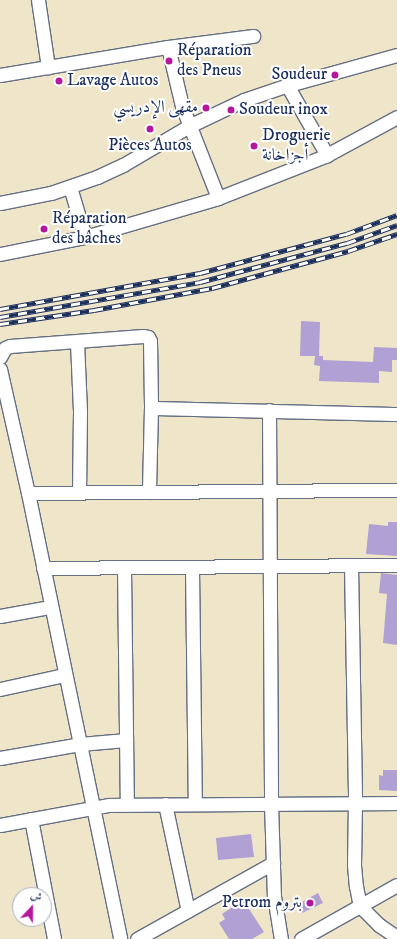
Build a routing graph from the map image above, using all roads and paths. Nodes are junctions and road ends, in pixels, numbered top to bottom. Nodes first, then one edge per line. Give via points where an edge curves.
1 (38, 0) edge
2 (253, 36) dead end
3 (168, 47) junction
4 (396, 59) edge
5 (48, 67) junction
6 (0, 76) edge
7 (287, 85) junction
8 (397, 117) edge
9 (188, 126) junction
10 (327, 155) junction
11 (70, 187) junction
12 (218, 198) junction
13 (0, 203) edge
14 (85, 237) junction
15 (0, 254) edge
16 (77, 342) junction
17 (0, 357) edge
18 (0, 369) edge
19 (151, 408) junction
20 (269, 410) junction
21 (397, 414) edge
22 (397, 490) edge
23 (270, 491) junction
24 (79, 492) junction
25 (148, 492) junction
26 (28, 493) junction
27 (351, 565) junction
28 (397, 565) edge
29 (271, 566) junction
30 (43, 568) junction
31 (124, 568) junction
32 (192, 568) junction
33 (50, 607) junction
34 (0, 616) edge
35 (64, 675) junction
36 (0, 689) edge
37 (126, 740) junction
38 (80, 744) junction
39 (0, 758) edge
40 (355, 802) junction
41 (195, 803) junction
42 (271, 803) junction
43 (397, 803) edge
44 (127, 804) junction
45 (165, 804) junction
46 (92, 807) junction
47 (31, 819) junction
48 (0, 825) edge
49 (273, 863) junction
50 (397, 885) edge
51 (360, 906) junction
52 (188, 911) junction
53 (397, 937) edge
54 (54, 939) edge
55 (120, 939) edge
56 (137, 939) edge
57 (281, 939) edge
58 (301, 939) edge

1 - 5 street
2 - 3 street
3 - 5 street
3 - 9 street via 177,91
4 - 7 street
5 - 6 street
7 - 9 street via 244,100
7 - 10 street
8 - 10 street
9 - 11 street via 123,165
9 - 12 street
10 - 12 street
11 - 13 street
11 - 14 street
12 - 14 street
14 - 15 street
16 - 17 street via 10,346 4,348
16 - 19 street via 148,337
16 - 24 street via 80,412
18 - 26 street
19 - 20 street
19 - 25 street
20 - 21 street
20 - 23 street
22 - 23 street
23 - 25 street
23 - 29 street
24 - 25 street
24 - 26 street
26 - 30 street
27 - 28 street
27 - 29 street
27 - 40 street
29 - 32 street
29 - 42 street
30 - 31 street
30 - 33 street
31 - 32 street
31 - 37 street
32 - 41 street
33 - 34 street
33 - 35 street
35 - 36 street
35 - 38 street
37 - 38 street
37 - 44 street
38 - 39 street
38 - 46 street
40 - 42 street
40 - 43 street
40 - 51 street via 354,864
41 - 42 street
41 - 45 street
42 - 49 street
44 - 45 street
44 - 46 street
45 - 52 street
46 - 47 street
46 - 55 street
47 - 48 street
47 - 54 street
49 - 52 street
49 - 57 street via 275,907
50 - 51 street
51 - 53 street via 379,925
51 - 58 street
52 - 56 street

